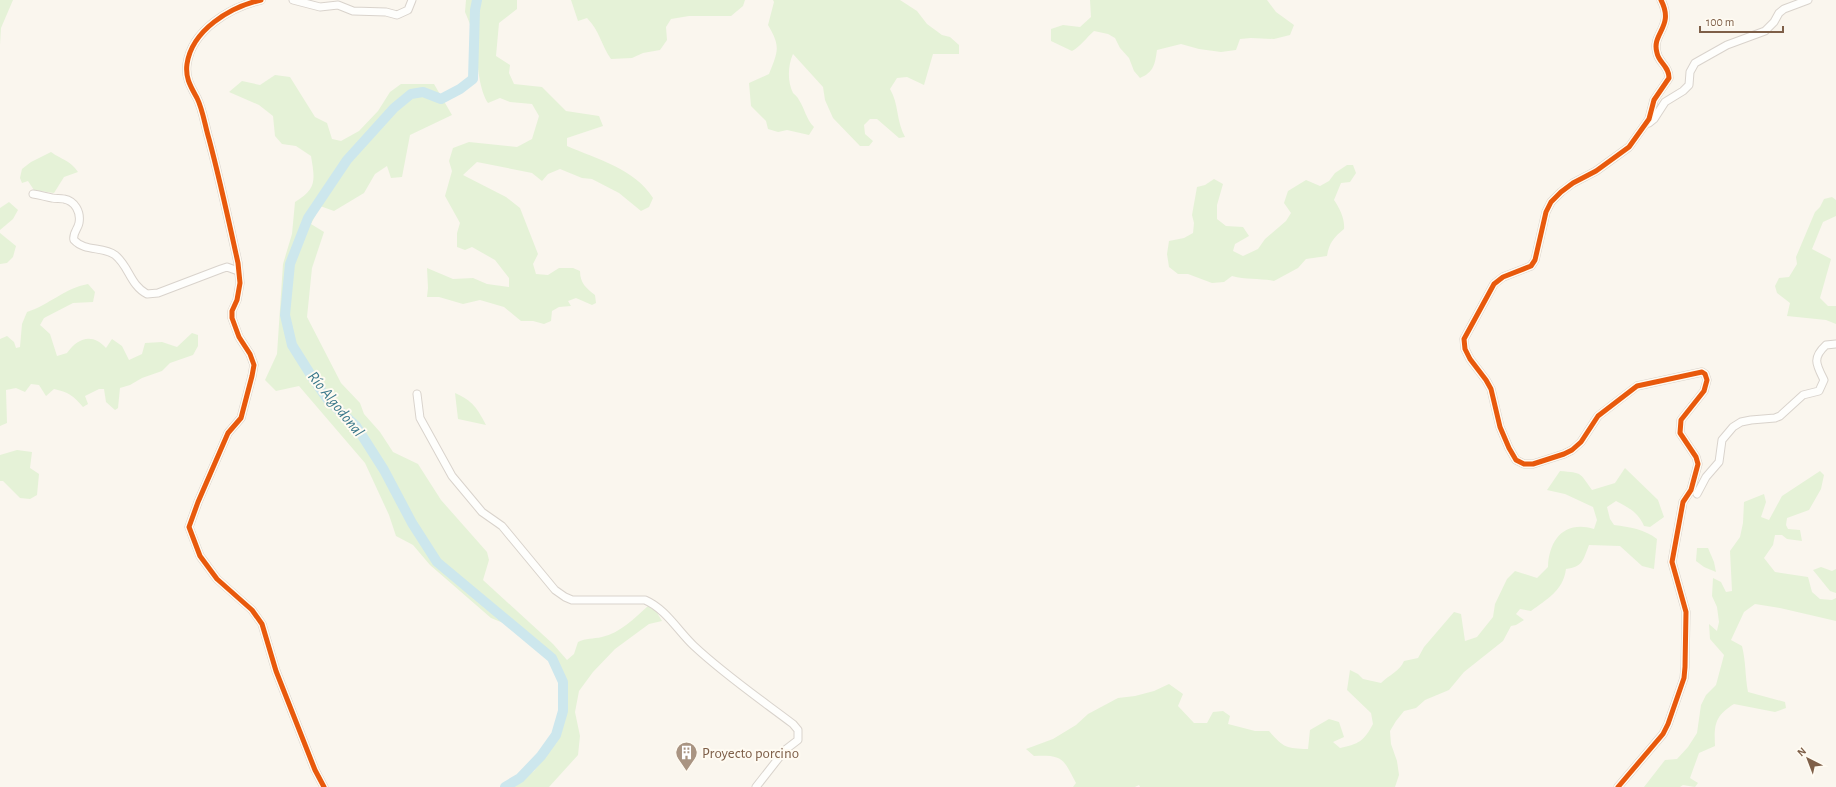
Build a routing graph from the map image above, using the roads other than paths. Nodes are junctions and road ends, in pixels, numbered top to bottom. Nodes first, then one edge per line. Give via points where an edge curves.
1 (261, 0) edge
2 (293, 0) edge
3 (331, 0) edge
4 (412, 0) edge
5 (1661, 0) edge
6 (1808, 0) edge
7 (338, 5) junction
8 (1644, 127) junction
9 (33, 194) dead end
10 (238, 271) junction
11 (1836, 344) edge
12 (417, 394) dead end
13 (1698, 494) dead end
14 (324, 787) edge
15 (756, 787) edge
16 (1618, 787) edge

1 - 10 street via 234,9 205,30 194,43 187,65 187,76 197,98 225,204
2 - 7 street via 320,7
3 - 7 street
4 - 7 street via 408,10 397,15 353,11
5 - 8 street via 1665,8 1666,22 1656,47 1669,78 1654,100
6 - 8 street via 1784,9 1765,31 1727,45 1695,63 1690,72 1689,85 1665,102 1654,119
8 - 16 street via 1623,153 1573,183 1551,202 1531,266 1503,277 1494,284 1464,339 1470,359 1491,389 1508,448 1516,460 1524,464 1533,464 1572,450 1581,442 1598,416 1637,386 1702,372 1706,376 1704,391 1681,420 1680,433 1698,464 1691,490 1683,502 1672,562 1686,612 1684,678 1663,734
9 - 10 street via 63,198 73,203 79,215 74,240 86,247 116,255 135,285 147,294 158,293 227,267
10 - 14 street via 240,284 232,318 254,365 252,376 241,418 228,433 189,527 200,556 217,579 252,610 262,624 276,671 314,770
11 - 13 street via 1826,345 1816,358 1816,364 1824,380 1819,391 1803,395 1780,416 1740,422 1727,433 1722,440 1719,462 1706,477
12 - 15 street via 420,418 452,476 482,512 505,530 555,590 572,600 645,600 651,603 694,646 729,676 793,724 798,730 798,740 785,750

